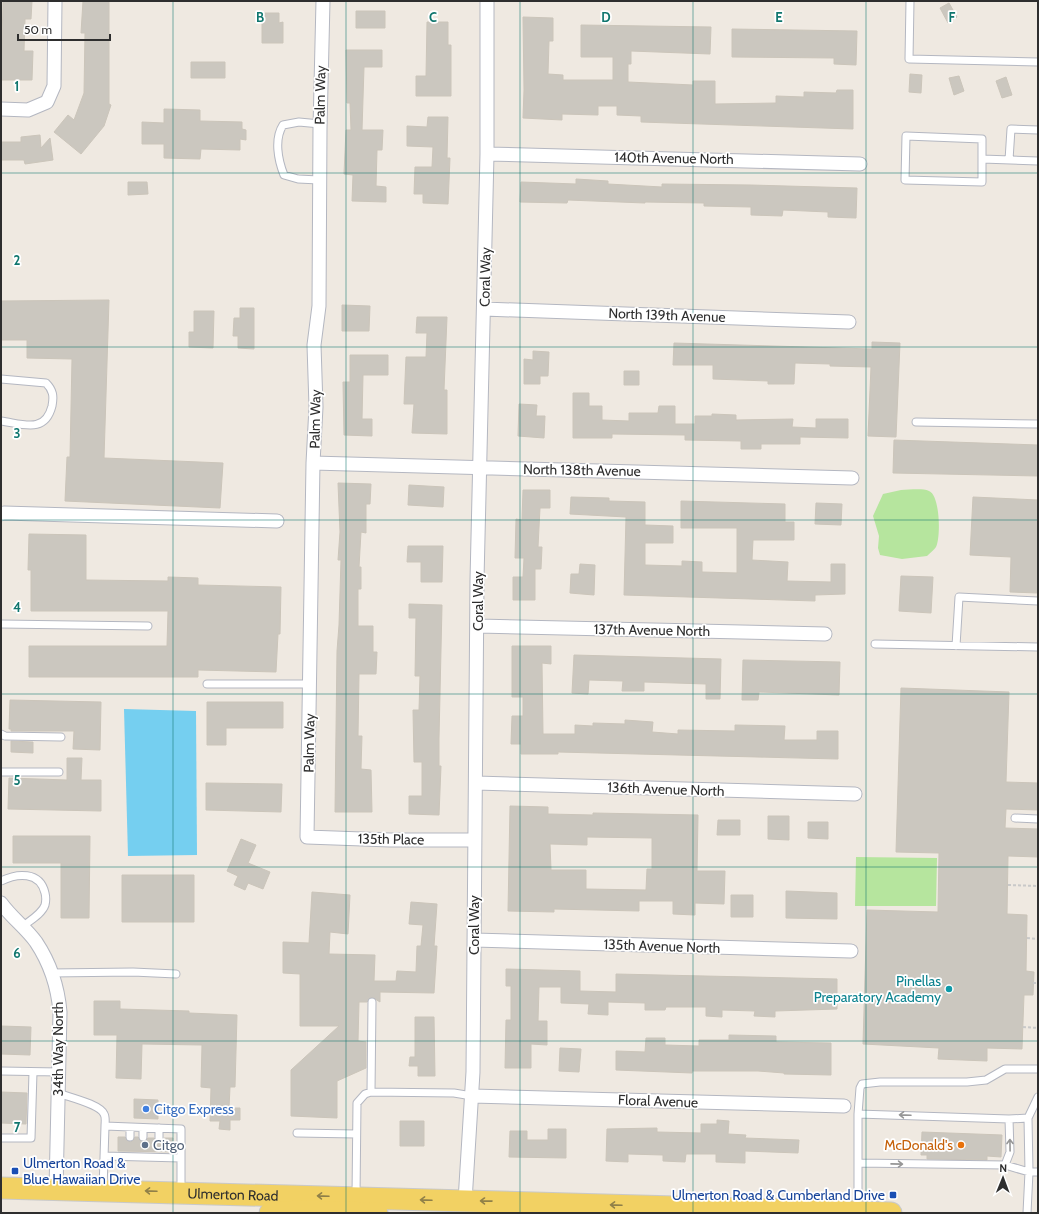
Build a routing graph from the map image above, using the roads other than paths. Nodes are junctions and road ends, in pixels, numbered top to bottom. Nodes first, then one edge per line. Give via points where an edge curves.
1 (55, 1) edge
2 (323, 1) edge
3 (488, 1) edge
4 (910, 1) edge
5 (1038, 62) edge
6 (1, 109) edge
7 (320, 124) junction
8 (1038, 130) edge
9 (487, 154) junction
10 (982, 159) junction
11 (1009, 160) junction
12 (1038, 161) edge
13 (860, 164) dead end
14 (319, 180) junction
15 (484, 309) junction
16 (849, 322) dead end
17 (1, 379) edge
18 (1, 421) edge
19 (916, 422) dead end
20 (1038, 424) edge
21 (313, 463) junction
22 (480, 468) junction
23 (852, 478) dead end
24 (1, 514) edge
25 (277, 520) dead end
26 (1038, 601) edge
27 (1, 624) edge
28 (148, 626) dead end
29 (478, 626) junction
30 (825, 634) dead end
31 (875, 644) dead end
32 (956, 646) junction
33 (1038, 647) edge
34 (207, 684) dead end
35 (310, 684) junction
36 (1, 734) edge
37 (61, 736) dead end
38 (1, 772) edge
39 (59, 772) dead end
40 (476, 783) junction
41 (855, 794) dead end
42 (1015, 818) dead end
43 (1038, 819) edge
44 (307, 837) joint
45 (474, 840) junction
46 (1, 881) edge
47 (1, 903) edge
48 (22, 927) junction
49 (474, 940) junction
50 (851, 951) dead end
51 (51, 973) junction
52 (176, 974) dead end
53 (372, 1002) dead end
54 (1038, 1069) edge
55 (1, 1071) edge
56 (33, 1072) junction
57 (59, 1072) junction
58 (371, 1092) junction
59 (58, 1093) junction
60 (472, 1096) junction
61 (1038, 1097) edge
62 (844, 1106) dead end
63 (858, 1114) junction
64 (1028, 1118) junction
65 (1009, 1119) junction
66 (105, 1126) junction
67 (130, 1127) junction
68 (143, 1128) junction
69 (159, 1128) junction
70 (297, 1133) dead end
71 (356, 1134) junction
72 (130, 1137) dead end
73 (1, 1138) edge
74 (142, 1138) dead end
75 (159, 1138) dead end
76 (104, 1156) junction
77 (181, 1158) junction
78 (858, 1164) junction
79 (1005, 1165) junction
80 (1028, 1172) junction
81 (1038, 1172) edge
82 (1, 1188) edge
83 (56, 1189) junction
84 (103, 1190) junction
85 (180, 1192) junction
86 (356, 1198) junction
87 (663, 1206) junction
88 (460, 1207) edge
89 (858, 1212) edge
90 (270, 1213) edge
91 (385, 1213) edge
92 (642, 1213) edge
93 (891, 1213) edge
94 (1027, 1213) edge

1 - 6 street via 54,86 48,102 28,110
2 - 7 street, Palm Way
3 - 9 street, Coral Way
4 - 5 lane via 909,58
7 - 14 street, Palm Way
7 - 14 lane via 299,122 283,125 279,132 278,147 284,175
8 - 11 lane via 1011,129
9 - 13 street, 140th Avenue North
9 - 15 street, Coral Way
10 - 10 lane via 982,182 905,180 906,136 982,139
10 - 11 lane
11 - 12 lane
14 - 21 street, Palm Way via 319,306 314,345 316,407
15 - 16 street, North 139th Avenue
15 - 22 street, Coral Way
17 - 18 lane via 46,383 52,389 53,400 50,414 44,422 34,425
19 - 20 lane
21 - 22 street, North 138th Avenue
21 - 35 street, Palm Way
22 - 23 street, North 138th Avenue
22 - 29 street, Coral Way
24 - 25 street
26 - 32 lane via 959,597
27 - 28 lane
29 - 30 street, 137th Avenue North
29 - 40 street, Coral Way
31 - 32 lane
32 - 33 lane
34 - 35 lane
35 - 44 street, Palm Way
36 - 37 lane
38 - 39 lane
40 - 41 street, 136th Avenue North
40 - 45 street, Coral Way
42 - 43 lane
44 - 45 street, 135th Place
45 - 49 street, Coral Way
46 - 48 lane via 18,875 28,875 36,878 44,890 45,905 42,911
47 - 48 street, 34th Way North
48 - 51 street, 34th Way North via 36,942
49 - 50 street, 135th Avenue North
49 - 60 street, Coral Way
51 - 52 lane
51 - 57 street, 34th Way North via 58,992 60,1012
53 - 58 lane
54 - 63 lane via 1005,1069 986,1080 968,1082 862,1084
55 - 56 lane
56 - 57 lane
56 - 73 lane via 31,1138
57 - 59 street, 34th Way North
58 - 60 lane via 454,1093
58 - 71 lane via 364,1094 357,1103
59 - 66 lane via 100,1110 104,1113
59 - 83 street, 34th Way North
60 - 62 street, Floral Avenue
60 - 88 street, Coral Way
61 - 64 lane
65 -> 63 lane
63 - 78 lane
64 - 65 lane
64 - 80 lane
79 -> 65 lane via 1010,1152
66 - 67 lane
66 - 76 lane
67 - 68 lane
67 - 72 lane
68 - 69 lane
68 - 74 lane
69 - 75 lane
69 - 77 lane via 181,1129
70 - 71 lane
71 - 86 lane
76 - 77 lane via 142,1154
76 - 84 lane
77 - 85 lane
78 -> 79 lane
78 - 89 lane
79 - 80 lane
80 - 81 lane
80 - 94 lane
82 - 83 main road, Ulmerton Road
83 - 84 main road, Ulmerton Road
85 -> 84 main road, Ulmerton Road
86 -> 85 main road, Ulmerton Road
88 -> 86 main road, Ulmerton Road
87 -> 88 main road, Ulmerton Road
87 - 89 main road, Ulmerton Road
87 - 92 main road
89 - 93 main road, Ulmerton Road
90 - 91 main road, Ulmerton Road

